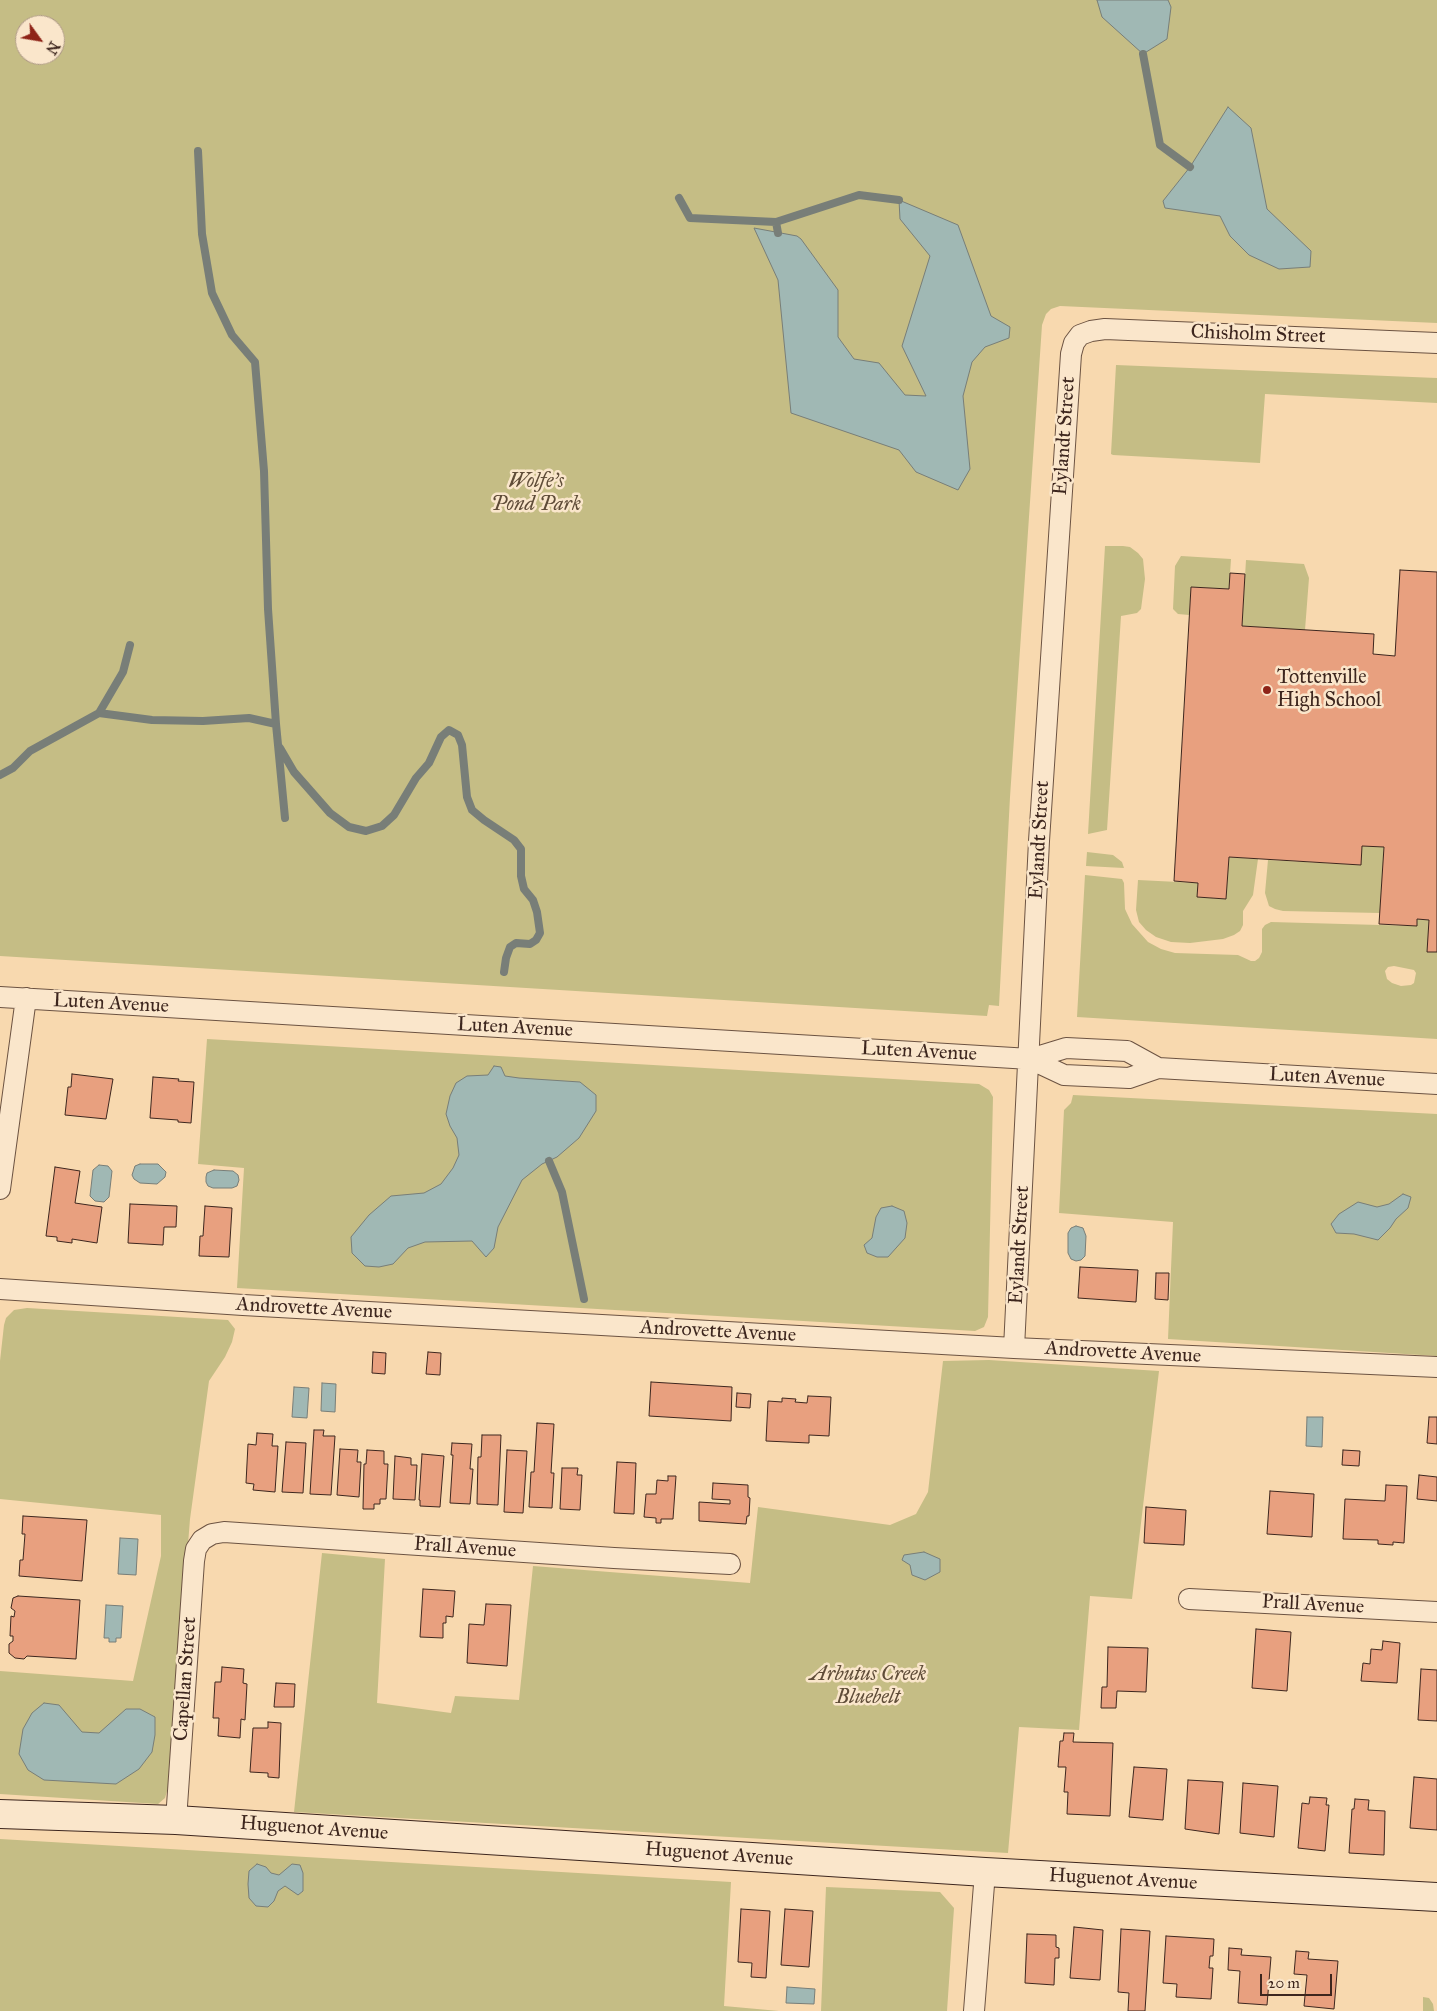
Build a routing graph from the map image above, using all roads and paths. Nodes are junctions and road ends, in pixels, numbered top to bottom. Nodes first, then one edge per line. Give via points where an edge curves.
1 (1080, 335) joint
2 (1437, 343) edge
3 (0, 997) edge
4 (26, 998) junction
5 (1030, 1059) junction
6 (1158, 1068) junction
7 (1437, 1084) edge
8 (0, 1188) edge
9 (0, 1289) edge
10 (1014, 1348) junction
11 (1437, 1367) edge
12 (202, 1540) joint
13 (730, 1564) dead end
14 (1190, 1598) dead end
15 (1437, 1612) edge
16 (0, 1814) edge
17 (176, 1820) junction
18 (985, 1872) junction
19 (1437, 1897) edge
20 (974, 2011) edge

1 - 2 street, Chisholm Street via 1105,329
1 - 5 street, Eylandt Street via 1071,354 1040,832
3 - 4 street, Luten Avenue
4 - 5 street, Luten Avenue
4 - 8 street
5 - 6 street, Luten Avenue via 1064,1075 1129,1078
5 - 6 street, Luten Avenue via 1066,1048 1128,1051
5 - 10 street, Eylandt Street
6 - 7 street, Luten Avenue
9 - 10 street, Androvette Avenue
10 - 11 street, Androvette Avenue
12 - 13 street, Prall Avenue via 224,1532
12 - 17 street, Capellan Street via 194,1561
14 - 15 street, Prall Avenue
16 - 17 street, Huguenot Avenue
17 - 18 street, Huguenot Avenue
18 - 19 street, Huguenot Avenue
18 - 20 street

